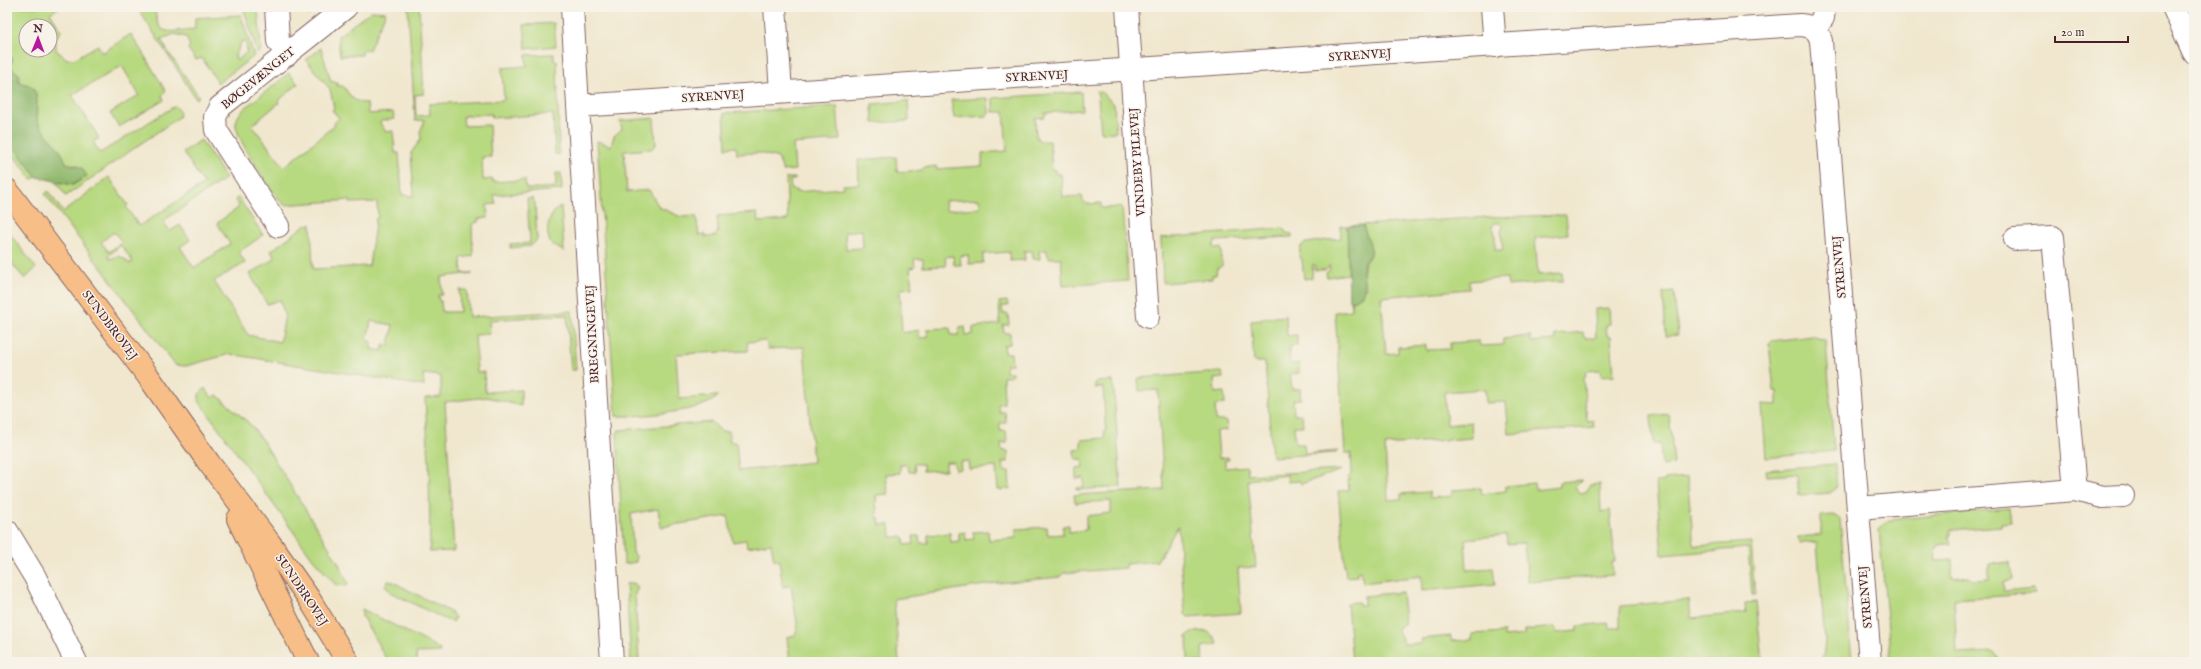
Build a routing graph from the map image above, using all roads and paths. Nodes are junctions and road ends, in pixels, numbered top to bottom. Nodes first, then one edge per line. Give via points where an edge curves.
1 (276, 7) edge
2 (346, 7) edge
3 (572, 7) edge
4 (775, 7) edge
5 (1126, 7) edge
6 (1492, 7) edge
7 (1824, 7) edge
8 (2174, 7) edge
9 (1815, 28) junction
10 (1495, 46) junction
11 (2194, 53) edge
12 (287, 55) junction
13 (1131, 70) junction
14 (781, 91) junction
15 (578, 106) junction
16 (7, 190) edge
17 (278, 226) dead end
18 (2014, 239) dead end
19 (1148, 317) dead end
20 (208, 464) junction
21 (2075, 490) junction
22 (2123, 496) dead end
23 (1858, 508) junction
24 (7, 531) edge
25 (248, 536) junction
26 (76, 662) edge
27 (308, 662) edge
28 (323, 662) edge
29 (348, 662) edge
30 (612, 662) edge
31 (1870, 662) edge

1 - 12 street via 278,41
2 - 12 street, BØGEVÆNGET
3 - 15 street, BREGNINGEVEJ
4 - 14 street
5 - 13 street, VINDEBY PILEVEJ
6 - 10 street
7 - 9 street via 1823,18
8 - 11 street
9 - 10 street, SYRENVEJ via 1800,25
9 - 23 street, SYRENVEJ via 1820,41
10 - 13 street, SYRENVEJ
12 - 17 street, BØGEVÆNGET via 220,107 214,122 216,130
13 - 14 street, SYRENVEJ
13 - 19 street, VINDEBY PILEVEJ
14 - 15 street, SYRENVEJ
15 - 30 street, BREGNINGEVEJ
16 - 20 main road, SUNDBROVEJ via 148,376
18 - 21 street via 2053,237
20 - 25 main road, SUNDBROVEJ
20 - 29 main road, SUNDBROVEJ via 308,597
21 - 22 street via 2103,497
21 - 23 street
23 - 31 street, SYRENVEJ
24 - 26 street via 34,577
25 - 27 main road, SUNDBROVEJ
25 - 28 main road

